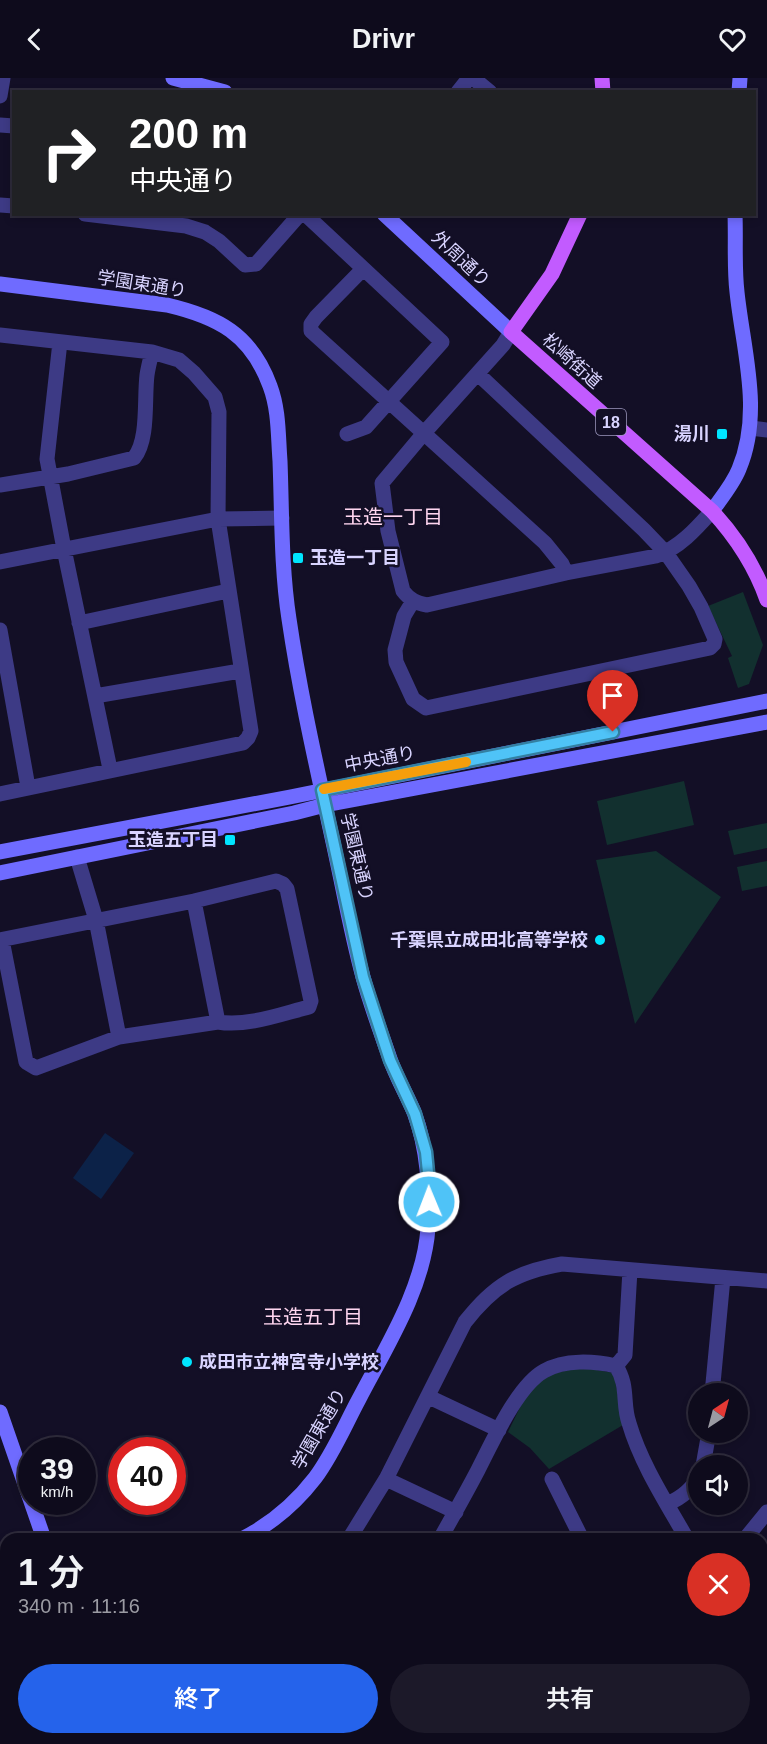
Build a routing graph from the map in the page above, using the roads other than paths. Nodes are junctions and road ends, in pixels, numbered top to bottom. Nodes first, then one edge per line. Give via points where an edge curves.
1 (3, 78) edge
2 (172, 78) edge
3 (471, 78) edge
4 (203, 88) edge
5 (460, 90) edge
6 (487, 90) edge
7 (0, 96) edge
8 (119, 216) edge
9 (298, 216) edge
10 (307, 216) edge
11 (386, 216) edge
12 (579, 216) edge
13 (735, 216) edge
14 (187, 220) edge
15 (363, 269) junction
16 (0, 284) edge
17 (511, 332) junction
18 (0, 335) edge
19 (60, 342) junction
20 (152, 352) junction
21 (478, 374) junction
22 (389, 400) junction
23 (750, 428) junction
24 (767, 430) edge
25 (423, 433) junction
26 (347, 434) dead end
27 (51, 477) junction
28 (0, 485) edge
29 (712, 511) junction
30 (282, 518) junction
31 (218, 519) junction
32 (64, 549) junction
33 (666, 553) junction
34 (0, 562) edge
35 (566, 573) junction
36 (228, 591) junction
37 (767, 600) edge
38 (413, 601) junction
39 (79, 623) junction
40 (0, 630) edge
41 (240, 671) junction
42 (94, 696) junction
43 (767, 701) edge
44 (767, 722) edge
45 (110, 770) junction
46 (28, 787) junction
47 (322, 790) junction
48 (0, 794) edge
49 (325, 805) junction
50 (0, 852) edge
51 (77, 857) junction
52 (0, 873) edge
53 (194, 901) junction
54 (96, 920) junction
55 (1, 940) edge
56 (218, 1022) junction
57 (119, 1037) junction
58 (630, 1270) junction
59 (723, 1278) junction
60 (767, 1281) edge
61 (616, 1366) junction
62 (713, 1383) edge
63 (429, 1397) junction
64 (1, 1418) edge
65 (498, 1430) junction
66 (386, 1479) junction
67 (552, 1479) dead end
68 (688, 1490) edge
69 (667, 1504) junction
70 (456, 1512) junction
71 (767, 1512) edge
72 (42, 1533) edge
73 (254, 1533) edge
74 (353, 1533) edge
75 (444, 1533) edge
76 (579, 1533) edge
77 (684, 1533) edge
78 (750, 1533) edge

1 - 7 street
2 - 4 street
3 - 5 street
3 - 6 street
8 - 14 street
9 - 14 street via 251,266
10 - 15 street
11 - 17 street, 外周通り
12 - 17 main road via 552,273
13 - 23 street via 737,290 751,403
15 - 22 street via 442,342
15 - 22 street via 316,317 311,330
16 - 30 street, 学園東通り via 167,305 213,318 229,328 260,363 270,385 277,411
17 - 21 street
17 - 29 main road, 松崎街道 / 18
18 - 19 street
19 - 20 street
19 - 27 street via 47,459
20 - 27 street via 140,451 134,458
20 - 31 street via 179,360 215,397 219,412
21 - 25 street
21 - 33 street
22 - 25 street
22 - 26 street via 366,427
23 - 24 street
23 - 29 street via 739,469
25 - 35 street via 545,543
25 - 38 street via 382,483 388,531 403,591
27 - 28 street
27 - 32 street
29 - 33 street
29 - 37 main road, 松崎街道 / 18 via 747,556
30 - 31 street
30 - 47 street, 学園東通り via 289,617
31 - 32 street
31 - 36 street
32 - 34 street
32 - 39 street
33 - 35 street
33 - 38 street via 701,607 715,639 710,648 433,707 426,708 413,699 396,662 395,650 404,616
35 - 38 street via 427,605
36 - 39 street
36 - 41 street
39 - 42 street
40 - 46 street
41 - 42 street
41 - 45 street via 250,731 243,743
42 - 45 street
43 - 47 street, 中央通り
44 - 49 street, 中央通り
45 - 46 street
46 - 48 street
47 - 49 street, 学園東通り
47 - 50 street, 中央通り
49 - 51 street, 中央通り
49 - 73 street, 学園東通り via 363,977 426,1152 428,1230 404,1312 332,1451 299,1497
51 - 52 street, 中央通り
51 - 54 street
53 - 54 street
53 - 56 street
53 - 56 street via 276,881 283,884 311,1001 309,1007 248,1021
54 - 55 street
54 - 57 street
55 - 57 street via 26,1062 36,1068
56 - 57 street
58 - 59 street
58 - 61 street via 625,1355
58 - 63 street via 562,1264 529,1270 494,1291 465,1322
59 - 60 street
59 - 62 street
61 - 65 street via 601,1362 561,1364 543,1371 528,1385
61 - 69 street via 623,1377 628,1422
63 - 65 street
63 - 66 street
64 - 72 street
65 - 70 street
66 - 70 street
66 - 74 street
67 - 76 street
68 - 69 street via 680,1499
69 - 77 street
70 - 75 street
71 - 78 street

